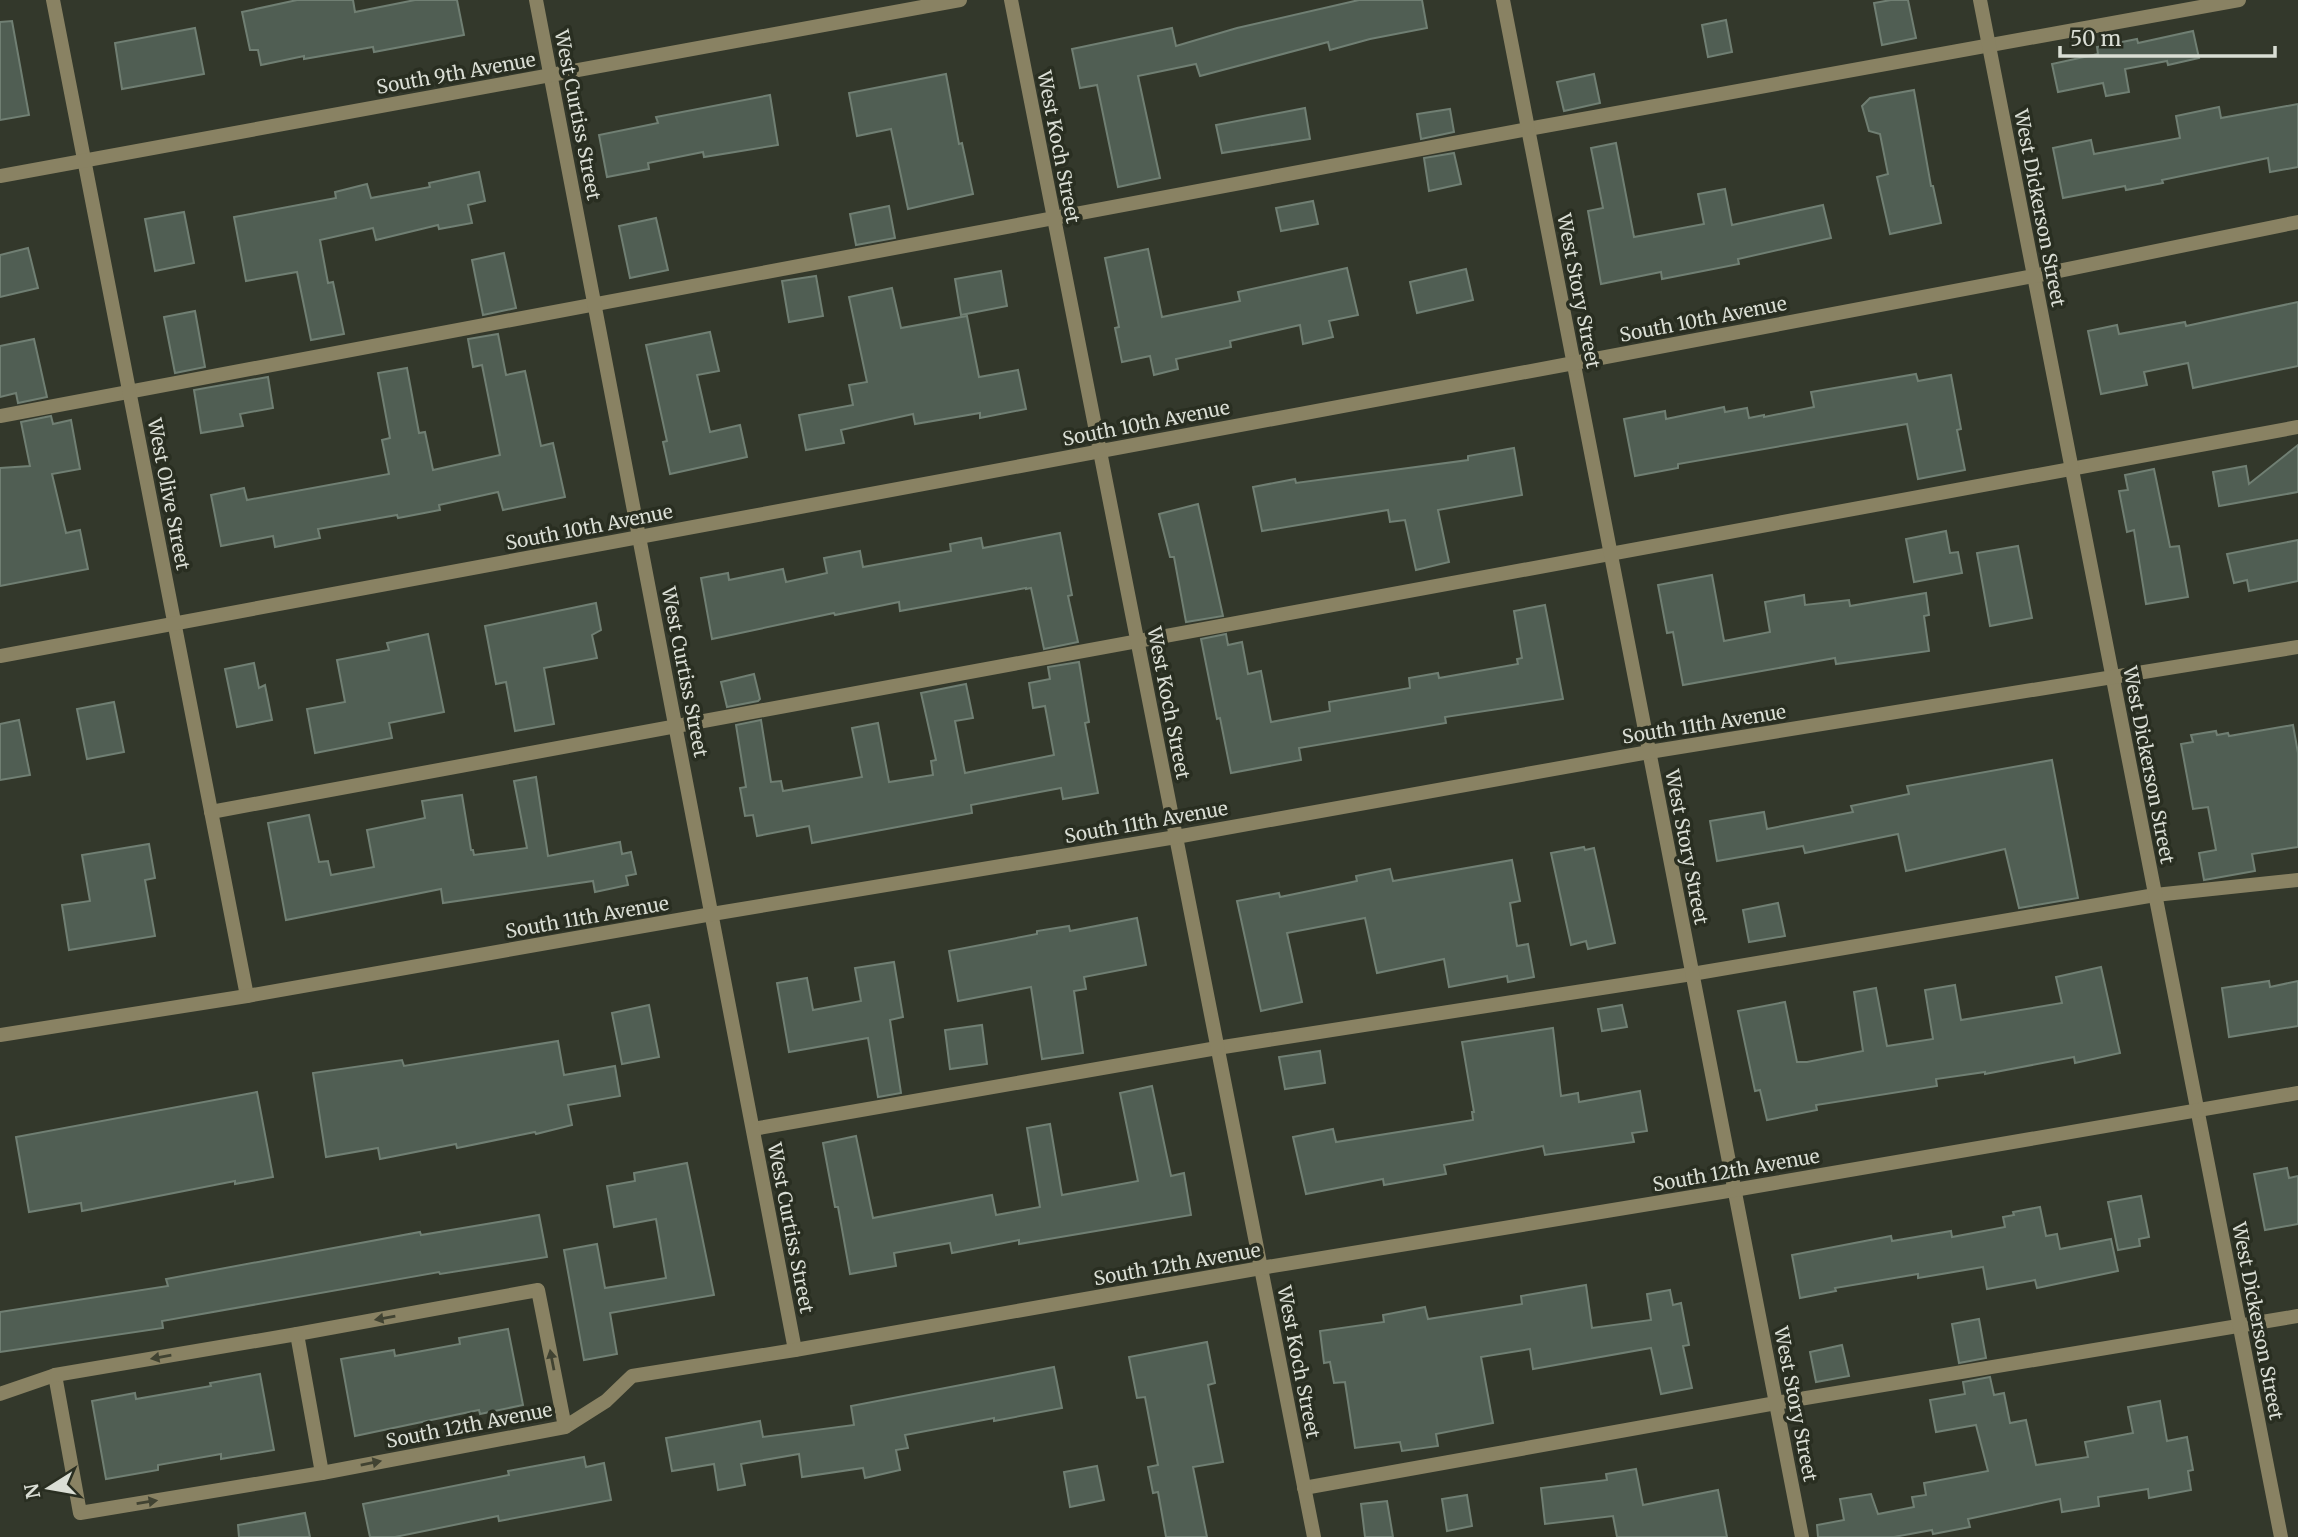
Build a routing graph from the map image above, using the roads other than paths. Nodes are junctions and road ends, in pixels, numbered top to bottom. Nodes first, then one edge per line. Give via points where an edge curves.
1 (53, 0) edge
2 (536, 0) edge
3 (960, 0) edge
4 (1011, 0) edge
5 (1503, 0) edge
6 (1980, 0) edge
7 (2239, 0) edge
8 (1989, 46) junction
9 (551, 75) junction
10 (1528, 129) junction
11 (84, 160) junction
12 (0, 176) edge
13 (1054, 219) junction
14 (2298, 222) edge
15 (2034, 275) junction
16 (594, 304) junction
17 (1574, 363) junction
18 (129, 392) junction
19 (0, 416) edge
20 (2298, 427) edge
21 (1100, 452) junction
22 (2072, 468) junction
23 (639, 537) junction
24 (1611, 553) junction
25 (174, 624) junction
26 (1137, 642) junction
27 (2298, 647) edge
28 (0, 656) edge
29 (2113, 678) junction
30 (675, 726) junction
31 (1649, 752) junction
32 (211, 812) junction
33 (1176, 837) junction
34 (2298, 880) edge
35 (2155, 895) junction
36 (712, 914) junction
37 (1692, 974) junction
38 (247, 996) junction
39 (0, 1035) edge
40 (1217, 1048) junction
41 (2298, 1093) edge
42 (2197, 1110) junction
43 (753, 1129) junction
44 (1734, 1190) junction
45 (1261, 1268) junction
46 (2298, 1315) edge
47 (2239, 1325) junction
48 (297, 1334) junction
49 (795, 1350) junction
50 (55, 1374) junction
51 (0, 1394) edge
52 (1776, 1403) junction
53 (565, 1427) junction
54 (322, 1473) junction
55 (1304, 1488) junction
56 (1314, 1537) edge
57 (1802, 1537) edge
58 (2281, 1537) edge

1 - 11 street, West Olive Street
2 - 9 street, West Curtiss Street
3 - 9 street, South 9th Avenue
4 - 13 street, West Koch Street
5 - 10 street, West Story Street
6 - 8 street, West Dickerson Street
7 - 8 street
8 - 10 street
8 - 15 street, West Dickerson Street
9 - 11 street, South 9th Avenue
9 - 16 street, West Curtiss Street
10 - 13 street
10 - 17 street, West Story Street
11 - 12 street, South 9th Avenue
11 - 18 street, West Olive Street
13 - 16 street
13 - 21 street, West Koch Street
14 - 15 street, South 10th Avenue
15 - 17 street, South 10th Avenue
15 - 22 street, West Dickerson Street
16 - 18 street
16 - 23 street, West Curtiss Street
17 - 21 street, South 10th Avenue
17 - 24 street, West Story Street
18 - 19 street
18 - 25 street, West Olive Street
20 - 22 street
21 - 23 street, South 10th Avenue
21 - 26 street, West Koch Street
22 - 24 street
22 - 29 street, West Dickerson Street
23 - 25 street, South 10th Avenue
23 - 30 street, West Curtiss Street
24 - 26 street
24 - 31 street, West Story Street
25 - 28 street, South 10th Avenue
25 - 32 street, West Olive Street
26 - 30 street
26 - 33 street, West Koch Street
27 - 29 street, South 11th Avenue
29 - 31 street, South 11th Avenue
29 - 35 street, West Dickerson Street
30 - 32 street
30 - 36 street, West Curtiss Street
31 - 33 street, South 11th Avenue
31 - 37 street, West Story Street
32 - 38 street, West Olive Street
33 - 36 street, South 11th Avenue
33 - 40 street, West Koch Street
34 - 35 street
35 - 37 street
35 - 42 street, West Dickerson Street
36 - 38 street, South 11th Avenue
36 - 43 street, West Curtiss Street
37 - 40 street
37 - 44 street, West Story Street
38 - 39 street, South 11th Avenue
40 - 43 street
40 - 45 street, West Koch Street
41 - 42 street, South 12th Avenue
42 - 44 street, South 12th Avenue
42 - 47 street, West Dickerson Street
43 - 49 street, West Curtiss Street
44 - 45 street, South 12th Avenue
44 - 52 street, West Story Street
45 - 49 street, South 12th Avenue
45 - 55 street, West Koch Street
46 - 47 street
47 - 52 street
47 - 58 street, West Dickerson Street
48 -> 50 street
53 -> 48 street via 538,1290
48 - 54 street
49 - 53 street, South 12th Avenue via 632,1376 606,1401
50 - 51 street
50 -> 54 street, South 12th Avenue via 80,1513
52 - 55 street
52 - 57 street, West Story Street
54 -> 53 street, South 12th Avenue
55 - 56 street, West Koch Street

